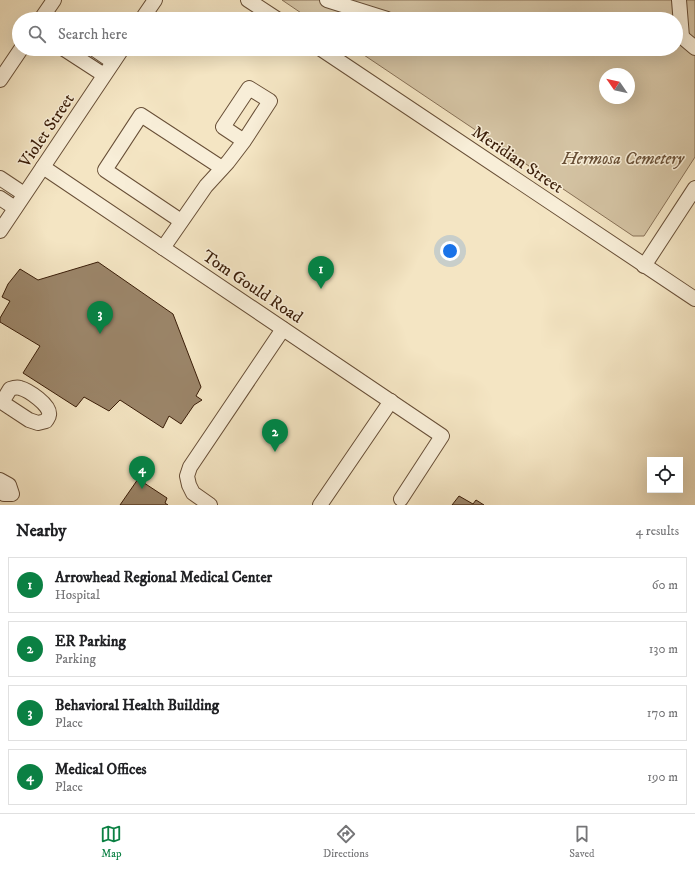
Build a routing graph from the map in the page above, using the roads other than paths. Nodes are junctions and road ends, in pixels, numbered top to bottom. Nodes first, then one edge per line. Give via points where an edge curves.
1 (54, 0) edge
2 (155, 0) edge
3 (248, 0) edge
4 (327, 0) edge
5 (679, 0) edge
6 (47, 12) edge
7 (147, 12) edge
8 (266, 12) edge
9 (365, 12) edge
10 (679, 12) edge
11 (683, 39) edge
12 (695, 48) edge
13 (16, 56) edge
14 (75, 56) edge
15 (104, 56) edge
16 (117, 56) edge
17 (331, 56) edge
18 (113, 62) junction
19 (104, 75) junction
20 (0, 80) edge
21 (244, 141) dead end
22 (43, 167) junction
23 (222, 168) junction
24 (0, 178) edge
25 (695, 188) edge
26 (24, 194) junction
27 (0, 198) edge
28 (15, 208) junction
29 (181, 221) junction
30 (0, 231) edge
31 (163, 248) junction
32 (644, 266) junction
33 (695, 299) edge
34 (283, 329) junction
35 (391, 401) junction
36 (0, 480) edge
37 (0, 491) edge
38 (401, 499) dead end
39 (210, 505) edge
40 (320, 505) edge

1 - 6 street
2 - 7 street
3 - 8 street
4 - 9 street
5 - 10 street
11 - 12 street
13 - 20 street
14 - 19 street
15 - 18 street
16 - 18 street, Violet Street
17 - 32 street, Meridian Street
18 - 19 street, Violet Street
19 - 22 street, Violet Street
21 - 23 street
22 - 26 street, Violet Street
22 - 31 street, Tom Gould Road
23 - 29 street
23 - 29 street via 142,115 105,170
24 - 26 street
25 - 32 street
26 - 28 street, Violet Street
27 - 28 street
28 - 30 street, Violet Street
29 - 31 street
31 - 34 street, Tom Gould Road
32 - 33 street, Meridian Street
34 - 35 street, Tom Gould Road
34 - 39 street via 190,466 187,476 193,493
35 - 38 street, Tom Gould Road via 442,436
35 - 40 street
36 - 37 street via 9,486 12,494

